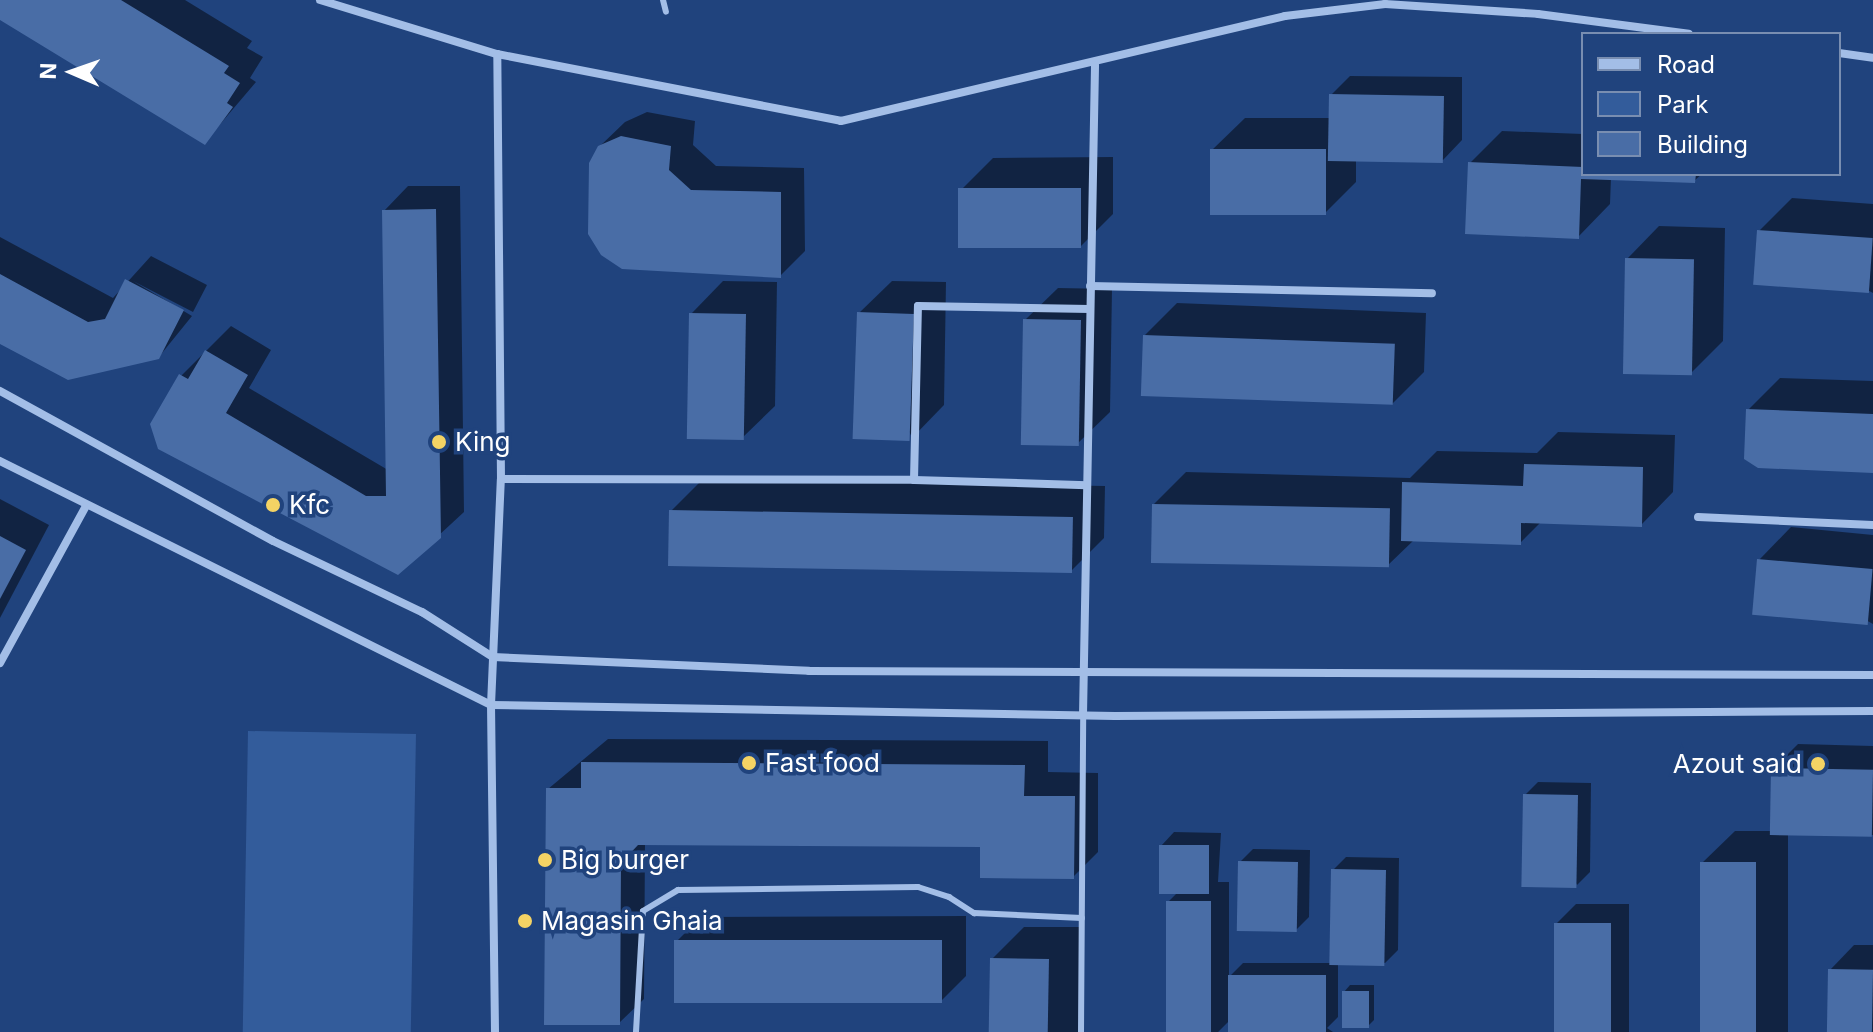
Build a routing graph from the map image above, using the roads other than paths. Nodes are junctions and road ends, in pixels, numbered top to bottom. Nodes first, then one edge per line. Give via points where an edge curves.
1 (320, 0) edge
2 (663, 0) edge
3 (666, 12) dead end
4 (1674, 32) edge
5 (1841, 53) edge
6 (497, 54) junction
7 (1873, 58) edge
8 (1095, 65) junction
9 (1090, 286) junction
10 (1432, 293) dead end
11 (1090, 309) junction
12 (0, 391) edge
13 (0, 461) edge
14 (501, 479) junction
15 (914, 480) junction
16 (1087, 485) junction
17 (86, 506) junction
18 (1698, 517) dead end
19 (1873, 525) edge
20 (493, 657) junction
21 (0, 663) edge
22 (1084, 671) junction
23 (1873, 675) edge
24 (491, 705) junction
25 (1873, 711) edge
26 (1083, 715) junction
27 (1082, 918) junction
28 (495, 1032) edge
29 (636, 1032) edge
30 (1081, 1032) edge

1 - 6 street
2 - 3 lane
4 - 8 street via 1538,14 1385,4 1285,16
5 - 7 street
6 - 8 street via 841,121
6 - 14 street
8 - 9 street
9 - 10 street
9 - 11 street
11 - 15 street via 918,306
11 - 16 street
12 - 20 street via 273,541 422,612
13 - 17 street
14 - 15 street
14 - 20 street
15 - 16 street
16 - 22 street
17 - 21 street
17 - 24 street
18 - 19 street
20 - 22 street via 809,671
20 - 24 street
22 - 23 street
22 - 26 street
24 - 26 street
24 - 28 street
25 - 26 street
26 - 27 lane
27 - 29 lane via 974,913 918,887 678,890 643,911
27 - 30 lane

